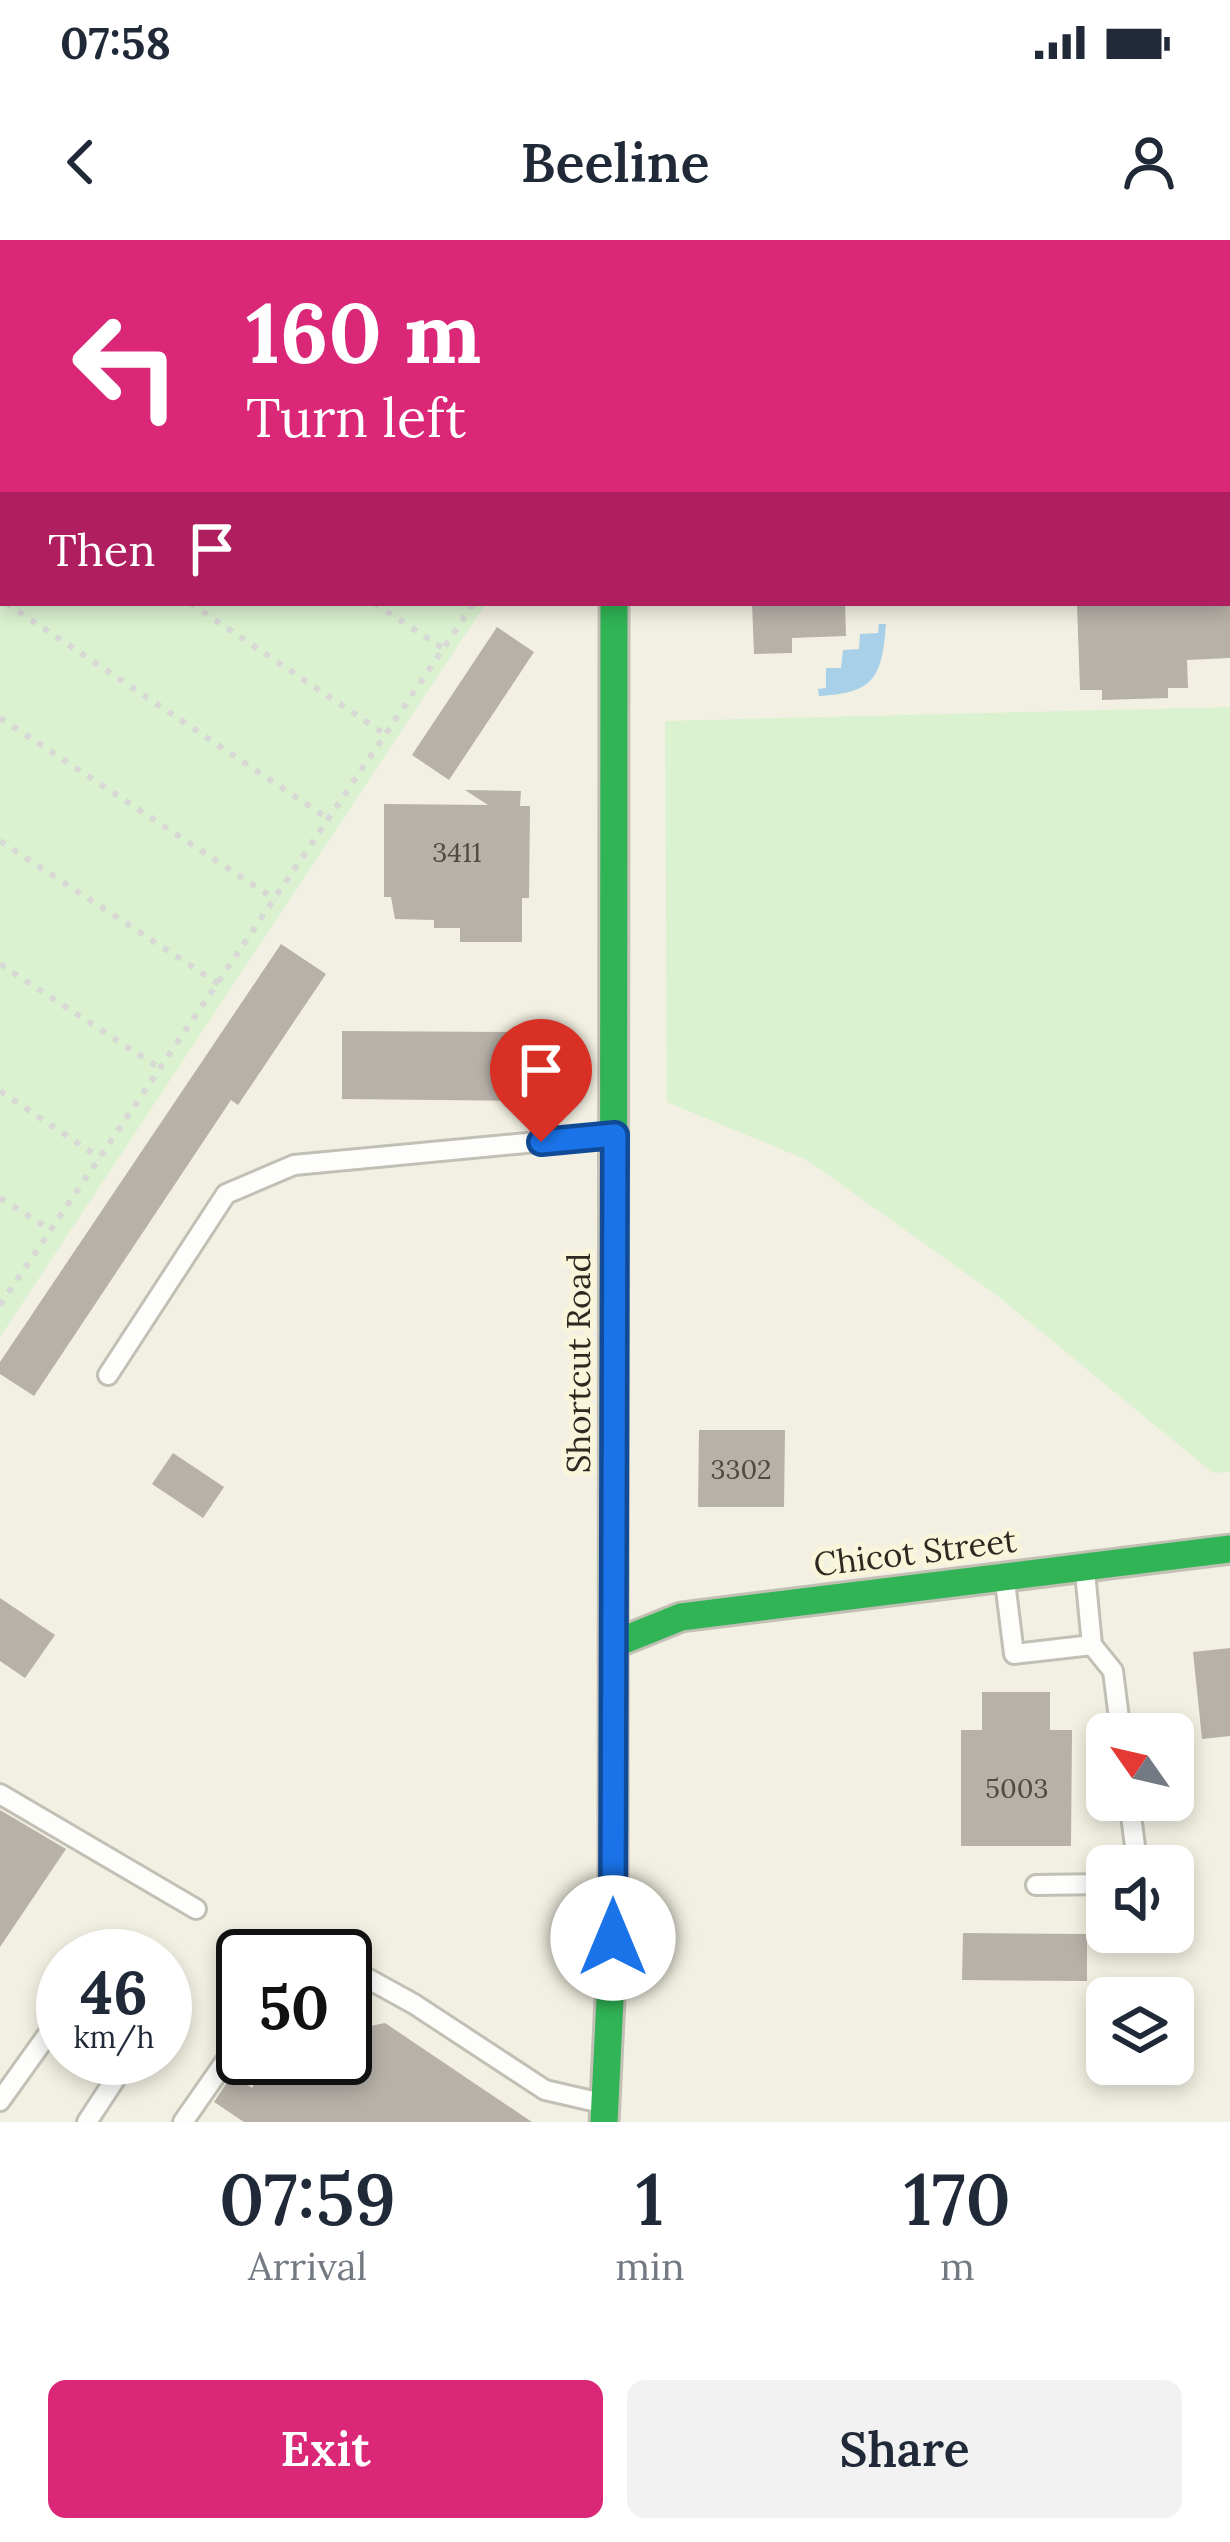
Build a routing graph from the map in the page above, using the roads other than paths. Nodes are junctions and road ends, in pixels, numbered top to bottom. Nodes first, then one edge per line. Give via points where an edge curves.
1 (614, 606) edge
2 (615, 1135) junction
3 (108, 1375) dead end
4 (1230, 1549) edge
5 (1084, 1567) junction
6 (1004, 1577) junction
7 (614, 1644) junction
8 (1092, 1645) junction
9 (1118, 1713) edge
10 (0, 1794) edge
11 (1086, 1884) edge
12 (1036, 1885) dead end
13 (196, 1910) dead end
14 (372, 1981) edge
15 (36, 2051) edge
16 (216, 2075) edge
17 (111, 2085) edge
18 (0, 2101) edge
19 (604, 2113) edge
20 (87, 2122) edge
21 (183, 2122) edge

1 - 2 main road, Shortcut Road
2 - 3 lane via 294,1166 226,1194
2 - 7 main road, Shortcut Road
4 - 5 main road, Chicot Street
5 - 6 main road, Chicot Street
5 - 8 lane
6 - 7 main road, Chicot Street via 680,1617
6 - 8 lane via 1014,1654
7 - 19 main road, Shortcut Road
8 - 9 lane via 1112,1671
10 - 13 lane
11 - 12 lane
14 - 19 lane via 545,2090
15 - 18 lane
16 - 21 lane
17 - 20 lane

